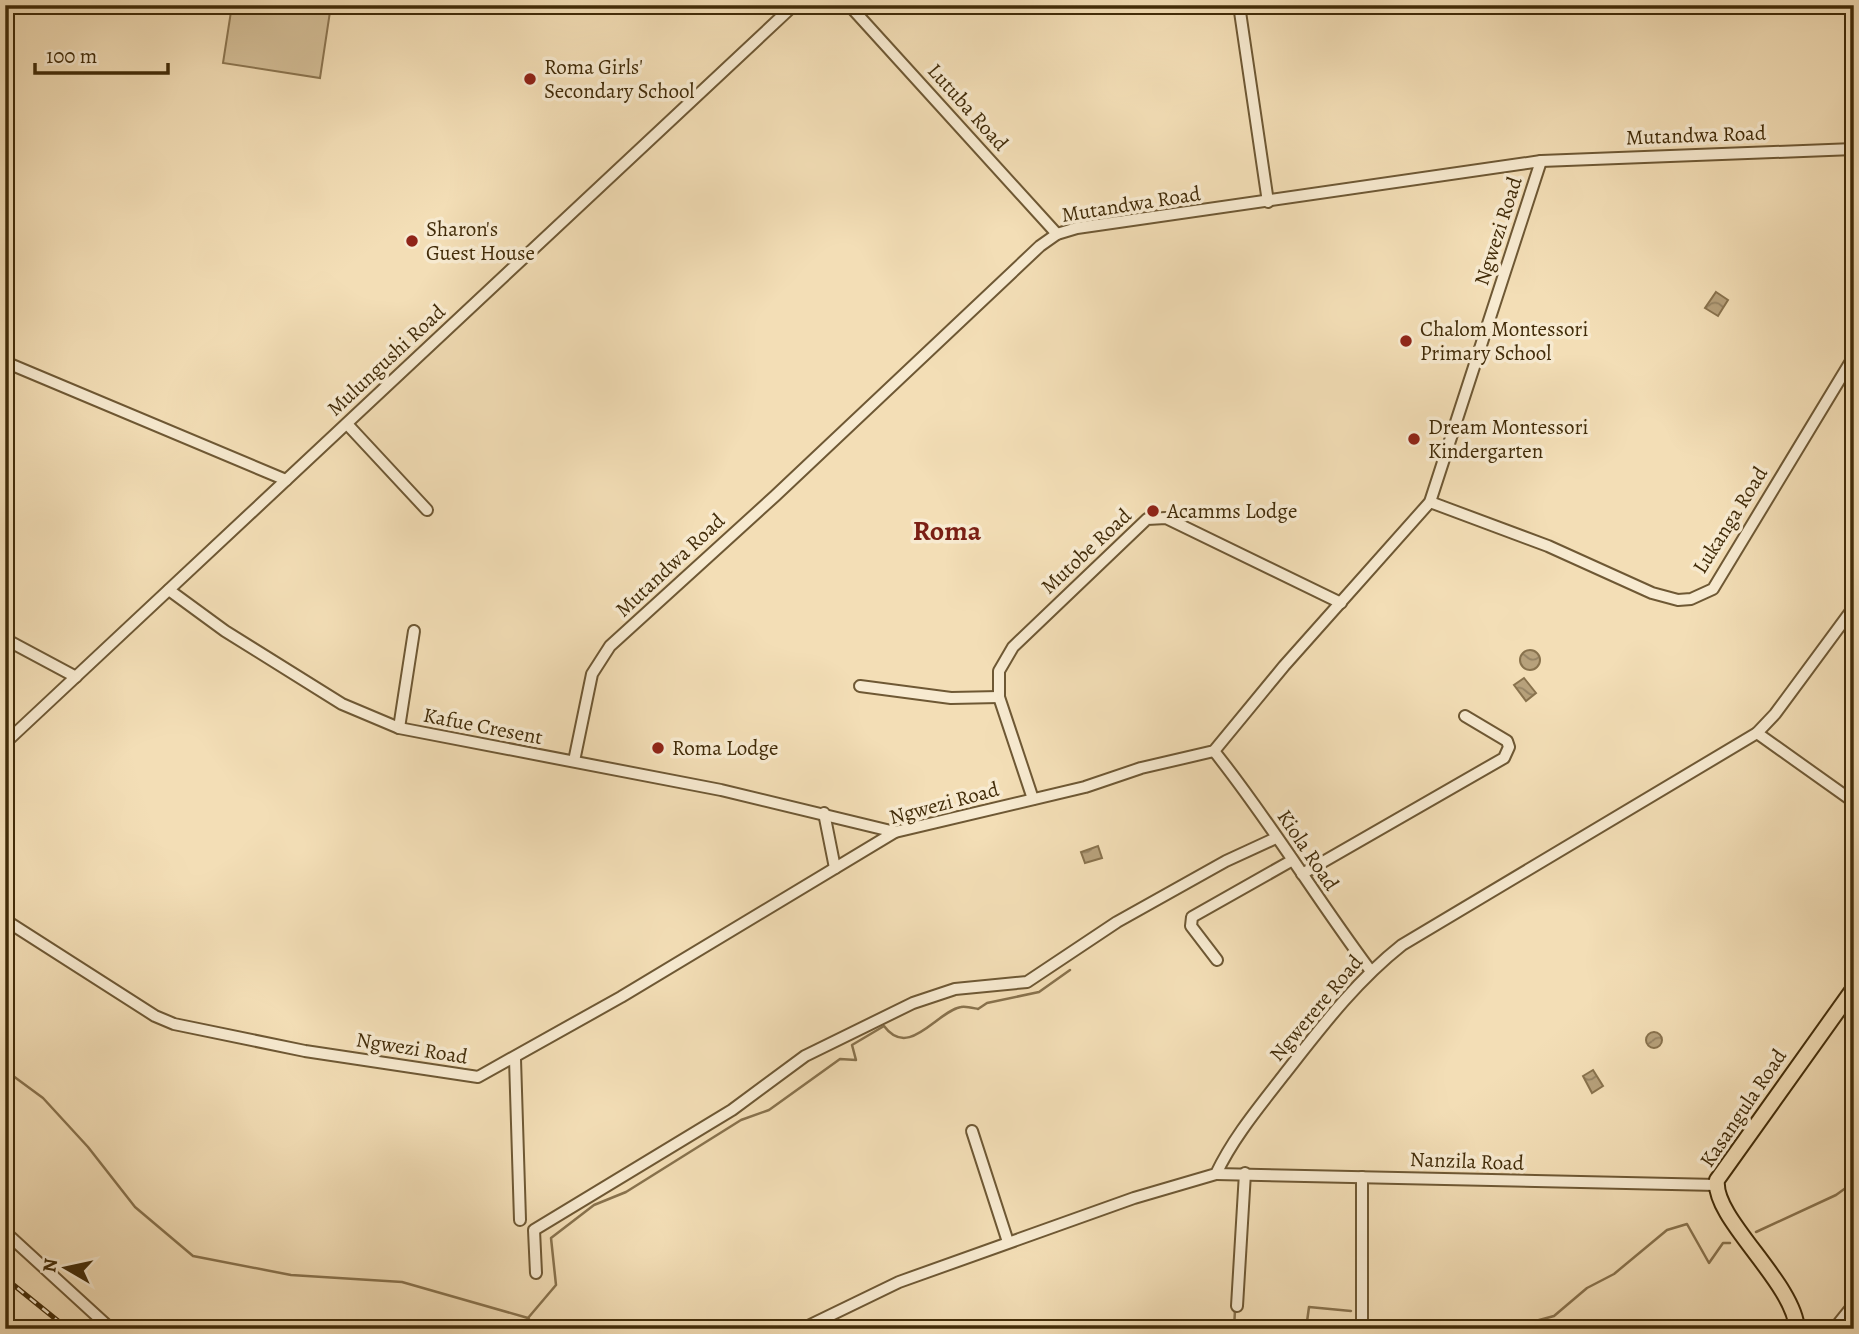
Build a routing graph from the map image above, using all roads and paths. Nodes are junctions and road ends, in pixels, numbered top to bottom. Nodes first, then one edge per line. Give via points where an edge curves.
1 (794, 5) edge
2 (849, 5) edge
3 (1239, 5) edge
4 (1854, 149) edge
5 (1541, 161) junction
6 (1268, 202) junction
7 (1057, 234) junction
8 (1854, 356) edge
9 (5, 362) edge
10 (347, 424) junction
11 (286, 480) junction
12 (1430, 502) junction
13 (427, 510) dead end
14 (169, 590) junction
15 (1342, 603) junction
16 (1854, 607) edge
17 (414, 631) dead end
18 (5, 639) edge
19 (76, 677) junction
20 (860, 686) dead end
21 (999, 697) junction
22 (1465, 716) dead end
23 (399, 728) junction
24 (1757, 733) junction
25 (5, 743) edge
26 (1214, 751) junction
27 (574, 761) junction
28 (1032, 799) junction
29 (1854, 802) edge
30 (824, 813) junction
31 (895, 832) junction
32 (1276, 838) junction
33 (1291, 861) junction
34 (835, 868) junction
35 (1302, 874) junction
36 (5, 920) edge
37 (1217, 960) dead end
38 (1370, 971) junction
39 (1854, 988) edge
40 (515, 1059) junction
41 (972, 1131) dead end
42 (1245, 1173) junction
43 (1216, 1174) junction
44 (1362, 1177) junction
45 (1717, 1185) junction
46 (520, 1220) dead end
47 (5, 1232) edge
48 (1008, 1242) junction
49 (536, 1273) dead end
50 (1854, 1304) edge
51 (1237, 1306) dead end
52 (1362, 1325) dead end
53 (111, 1329) edge
54 (802, 1329) edge
55 (1797, 1329) edge
56 (1834, 1329) edge

1 - 10 street, Mulungushi Road
2 - 7 street, Lutuba Road
3 - 6 street
4 - 5 street, Mutandwa Road
5 - 6 street, Mutandwa Road
5 - 12 street, Ngwezi Road
6 - 7 street, Mutandwa Road
7 - 27 street, Mutandwa Road via 610,646 592,674
8 - 12 street, Lukanga Road via 1713,589 1691,599 1652,593
9 - 11 street
10 - 11 street, Mulungushi Road
10 - 13 street
11 - 14 street, Mulungushi Road
12 - 15 street, Ngwezi Road
14 - 19 street, Mulungushi Road
14 - 23 street, Kafue Cresent via 342,704
15 - 21 street, Mutobe Road via 1155,516 1117,545 1005,656 999,671
15 - 26 street, Ngwezi Road
16 - 24 street, Ngwerere Road
17 - 23 street
18 - 19 street
19 - 25 street, Mulungushi Road
20 - 21 street via 951,698
21 - 28 street, Mutobe Road
22 - 35 street via 1507,741 1504,758
23 - 27 street, Kafue Cresent
24 - 29 street
24 - 38 street, Ngwerere Road via 1413,938
26 - 28 street, Ngwezi Road
26 - 32 street, Kiola Road
27 - 30 street, Kafue Cresent
28 - 31 street, Ngwezi Road
30 - 31 street, Kafue Cresent
30 - 34 street
31 - 34 street, Ngwezi Road
32 - 33 street, Kiola Road
32 - 49 street via 1117,922 1027,982 955,989 914,1003 805,1056 732,1110 534,1230
33 - 35 street, Kiola Road
33 - 37 street via 1192,918 1191,926
34 - 40 street, Ngwezi Road
35 - 38 street, Kiola Road
36 - 40 street, Ngwezi Road via 174,1024 470,1078
38 - 43 street, Ngwerere Road via 1276,1085 1226,1152
39 - 45 main road, Kasangula Road via 1720,1172
40 - 46 street
41 - 48 street
42 - 43 street, Nanzila Road
42 - 44 street, Nanzila Road
42 - 51 street
43 - 48 street
44 - 45 street, Nanzila Road
44 - 52 street
45 - 55 main road, Kasangula Road via 1723,1203 1790,1304
47 - 53 street
48 - 54 street via 899,1282
50 - 56 street

